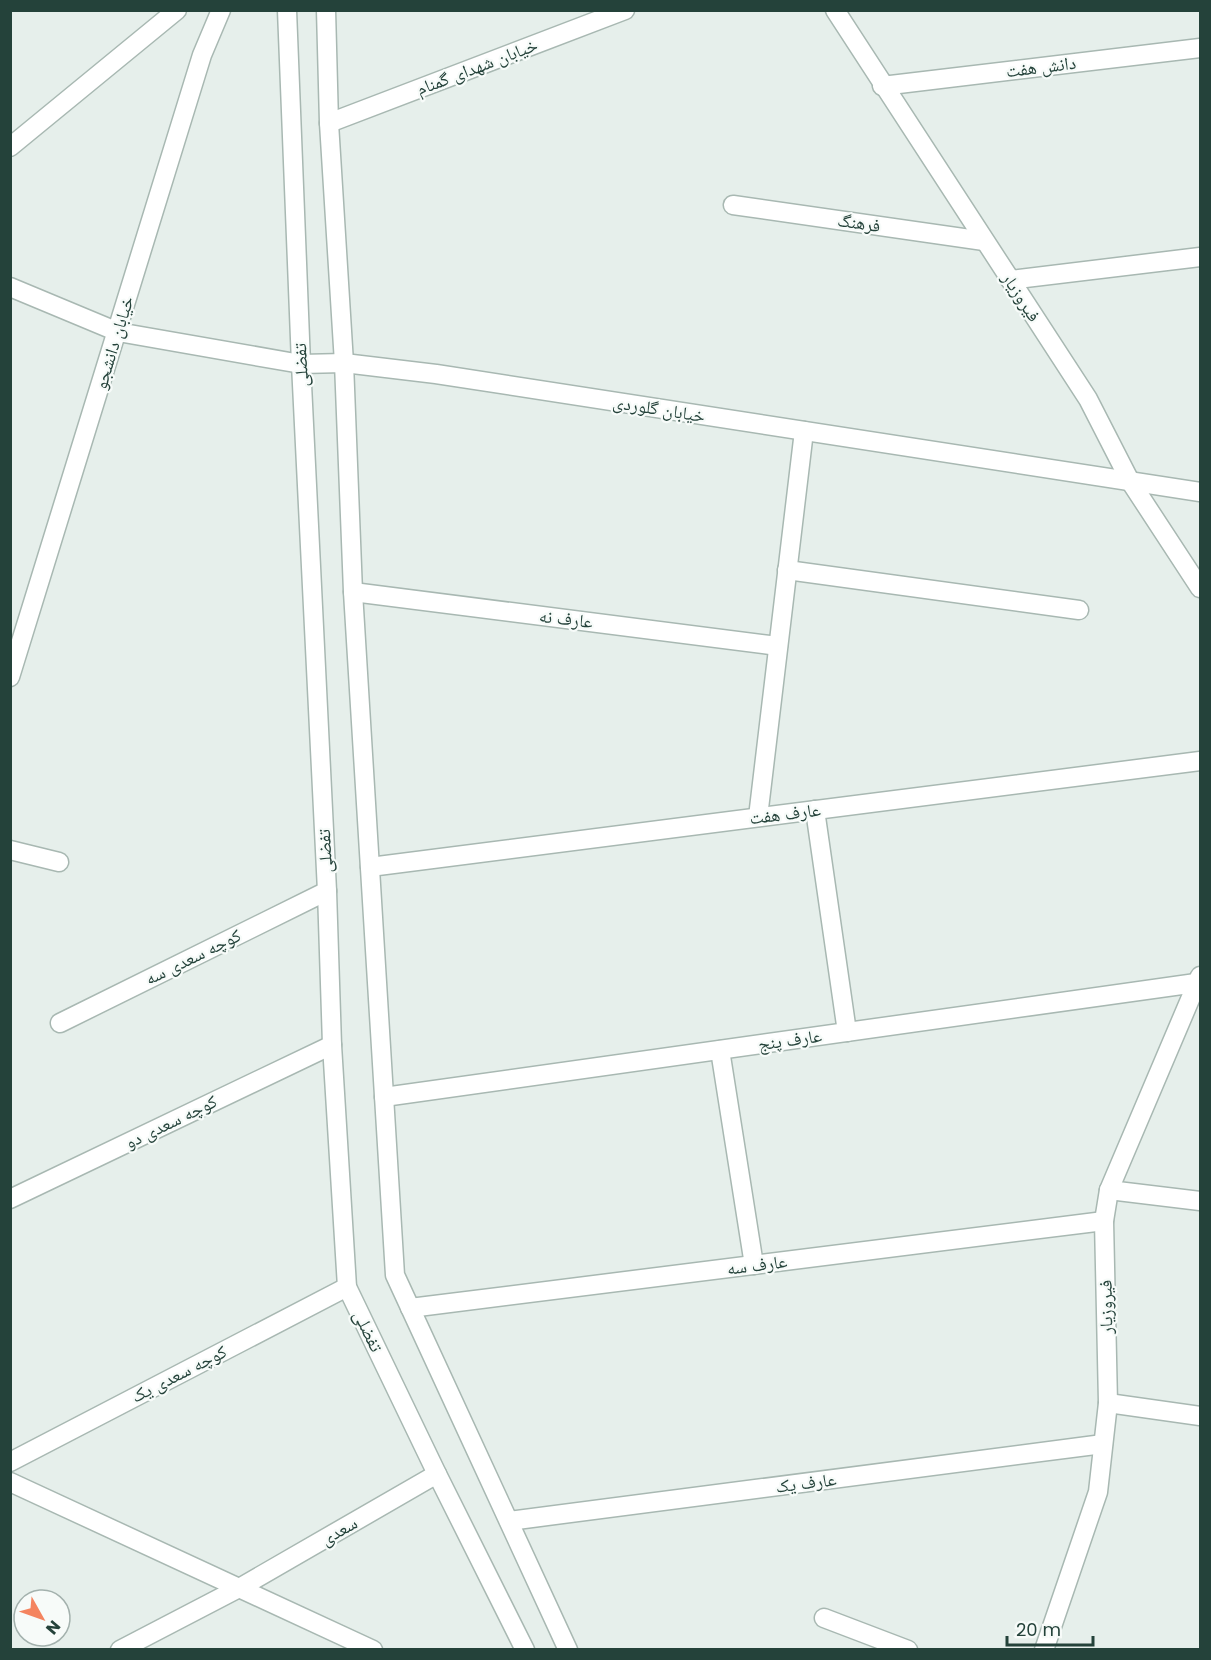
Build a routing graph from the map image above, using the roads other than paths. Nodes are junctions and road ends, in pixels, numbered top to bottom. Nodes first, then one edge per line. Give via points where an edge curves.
1 (177, 10) edge
2 (221, 10) edge
3 (288, 10) edge
4 (326, 10) edge
5 (625, 10) edge
6 (835, 10) edge
7 (1200, 48) edge
8 (882, 86) junction
9 (329, 123) junction
10 (10, 147) edge
11 (733, 205) dead end
12 (984, 241) junction
13 (1200, 258) edge
14 (1010, 280) junction
15 (10, 287) edge
16 (118, 332) junction
17 (344, 363) junction
18 (301, 364) junction
19 (804, 431) junction
20 (1130, 482) junction
21 (1200, 492) edge
22 (787, 570) junction
23 (1200, 588) edge
24 (353, 592) junction
25 (1079, 609) dead end
26 (15, 643) edge
27 (778, 646) junction
28 (10, 677) edge
29 (1200, 761) edge
30 (815, 810) junction
31 (758, 817) junction
32 (10, 850) edge
33 (59, 862) dead end
34 (370, 867) junction
35 (327, 891) junction
36 (1199, 980) edge
37 (60, 1023) dead end
38 (847, 1032) junction
39 (332, 1045) junction
40 (720, 1050) junction
41 (384, 1096) junction
42 (1109, 1190) junction
43 (10, 1199) edge
44 (1200, 1201) edge
45 (1104, 1221) junction
46 (754, 1265) junction
47 (347, 1287) junction
48 (411, 1308) junction
49 (1108, 1403) junction
50 (1200, 1416) edge
51 (1103, 1444) junction
52 (10, 1462) edge
53 (437, 1474) junction
54 (10, 1482) edge
55 (509, 1521) junction
56 (241, 1587) junction
57 (824, 1618) dead end
58 (120, 1650) edge
59 (373, 1650) edge
60 (525, 1650) edge
61 (568, 1650) edge
62 (908, 1650) edge
63 (1044, 1650) edge

1 - 10 street
2 - 16 street, خیابان دانشجو via 202,55
3 - 18 street, تفضلی
4 - 9 street
5 - 9 street, خیابان شهدای گمنام
6 - 8 street, فیروزیار
7 - 8 street, دانش هفت
8 - 12 street, فیروزیار
9 - 17 street
11 - 12 street, فرهنگ
12 - 14 street, فیروزیار
13 - 14 street
14 - 20 street, فیروزیار via 1088,399
15 - 16 street, خیابان گلوردی
16 - 18 street, خیابان گلوردی
16 - 26 street, خیابان دانشجو
17 - 18 street, خیابان گلوردی
17 - 19 street, خیابان گلوردی
17 - 24 street
18 - 35 street, تفضلی
19 - 20 street, خیابان گلوردی
19 - 22 street
20 - 21 street, خیابان گلوردی
20 - 23 street, فیروزیار
22 - 25 street
22 - 27 street
24 - 27 street, عارف نه
24 - 34 street
26 - 28 street, خیابان دانشجو
27 - 31 street
29 - 30 street, عارف هفت
30 - 31 street, عارف هفت
30 - 38 street
31 - 34 street, عارف هفت
32 - 33 street
34 - 41 street
35 - 37 street, کوچه سعدی سه
35 - 39 street, تفضلی
36 - 38 street, عارف پنج
36 - 42 street, فیروزیار
38 - 40 street, عارف پنج
39 - 43 street, کوچه سعدی دو
39 - 47 street, تفضلی
40 - 41 street, عارف پنج
40 - 46 street
41 - 48 street via 395,1275
42 - 44 street
42 - 45 street, فیروزیار
45 - 46 street, عارف سه
45 - 49 street, فیروزیار
46 - 48 street, عارف سه
47 - 52 street, کوچه سعدی یک
47 - 53 street, تفضلی
48 - 55 street
49 - 50 street
49 - 51 street, فیروزیار
51 - 55 street, عارف یک
51 - 63 street, فیروزیار via 1098,1492
53 - 56 street, سعدی
53 - 60 street, تفضلی
54 - 56 street
55 - 61 street
56 - 58 street, سعدی
56 - 59 street
57 - 62 street

